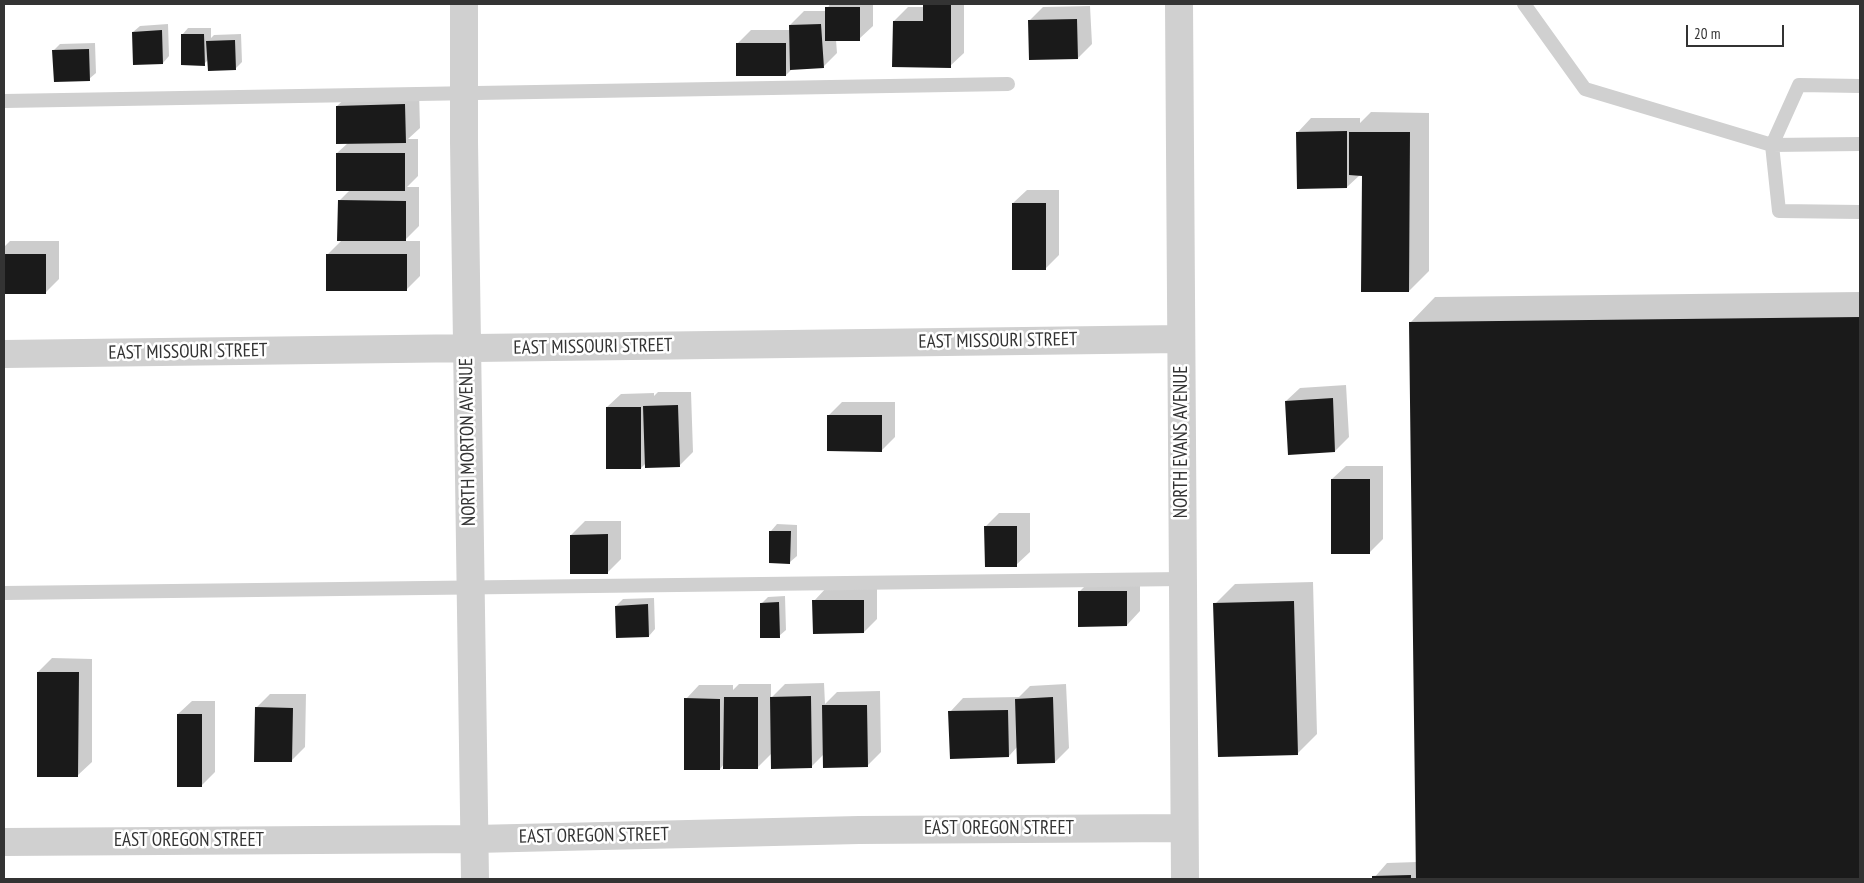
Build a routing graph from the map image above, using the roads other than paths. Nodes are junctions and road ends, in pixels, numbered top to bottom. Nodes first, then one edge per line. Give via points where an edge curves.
1 (464, 4) edge
2 (1179, 4) edge
3 (1524, 4) edge
4 (1008, 84) dead end
5 (1860, 86) edge
6 (464, 95) junction
7 (4, 101) edge
8 (1860, 144) edge
9 (1772, 145) junction
10 (1860, 212) edge
11 (1182, 339) junction
12 (467, 348) junction
13 (4, 354) edge
14 (1183, 579) junction
15 (471, 588) junction
16 (4, 593) edge
17 (1184, 828) junction
18 (475, 839) junction
19 (4, 842) edge
20 (475, 879) edge
21 (1185, 879) edge

1 - 6 street, NORTH MORTON AVENUE
2 - 11 street, NORTH EVANS AVENUE
3 - 9 lane via 1585,90
4 - 6 lane
5 - 9 lane via 1799,85
6 - 7 lane
6 - 12 street, NORTH MORTON AVENUE
8 - 9 lane
9 - 10 lane via 1780,211
11 - 12 street, EAST MISSOURI STREET
11 - 14 street, NORTH EVANS AVENUE
12 - 13 street, EAST MISSOURI STREET
12 - 15 street, NORTH MORTON AVENUE
14 - 15 lane
14 - 17 street, NORTH EVANS AVENUE
15 - 16 lane
15 - 18 street, NORTH MORTON AVENUE
17 - 18 street, EAST OREGON STREET via 860,830
17 - 21 street, NORTH EVANS AVENUE
18 - 19 street, EAST OREGON STREET
18 - 20 street, NORTH MORTON AVENUE

